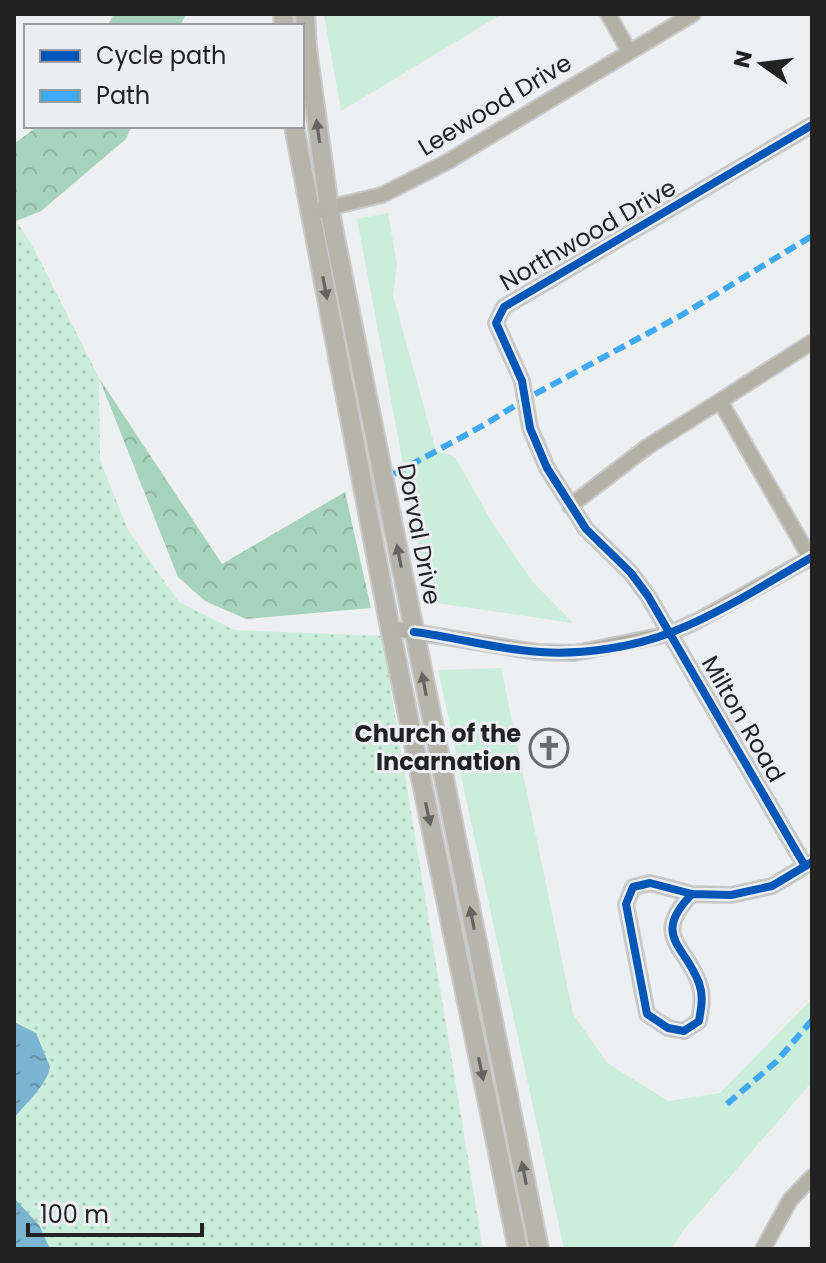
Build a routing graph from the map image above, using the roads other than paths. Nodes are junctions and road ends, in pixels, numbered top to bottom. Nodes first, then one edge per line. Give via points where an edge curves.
1 (305, 14) edge
2 (608, 14) edge
3 (693, 14) edge
4 (629, 51) junction
5 (812, 125) edge
6 (295, 128) edge
7 (320, 210) junction
8 (812, 342) edge
9 (720, 401) junction
10 (570, 506) junction
11 (811, 558) edge
12 (390, 628) junction
13 (414, 632) junction
14 (669, 634) junction
15 (809, 864) edge
16 (692, 894) junction
17 (812, 1177) edge
18 (518, 1249) edge
19 (539, 1249) edge
20 (763, 1249) edge

7 -> 1 main road, Dorval Drive
2 - 4 street
3 - 4 street, Leewood Drive
4 - 7 street, Leewood Drive via 447,162 382,195
5 - 10 street, Northwood Drive via 504,307 496,323 522,381 532,437
6 - 7 main road, Dorval Drive
7 -> 12 main road, Dorval Drive
13 -> 7 main road, Dorval Drive
8 - 9 street
9 - 10 street via 647,447
9 - 11 street
10 - 14 street, Northwood Drive via 631,573
11 - 14 street
12 - 13 street
12 -> 18 main road, Dorval Drive
13 - 14 street via 575,653
19 -> 13 main road, Dorval Drive
14 - 15 street, Milton Road
15 - 16 street via 772,886 731,895
16 - 16 street via 675,911 673,928 703,1002 699,1021 684,1031 647,1014 626,904 633,887 650,883
17 - 20 street via 790,1200

